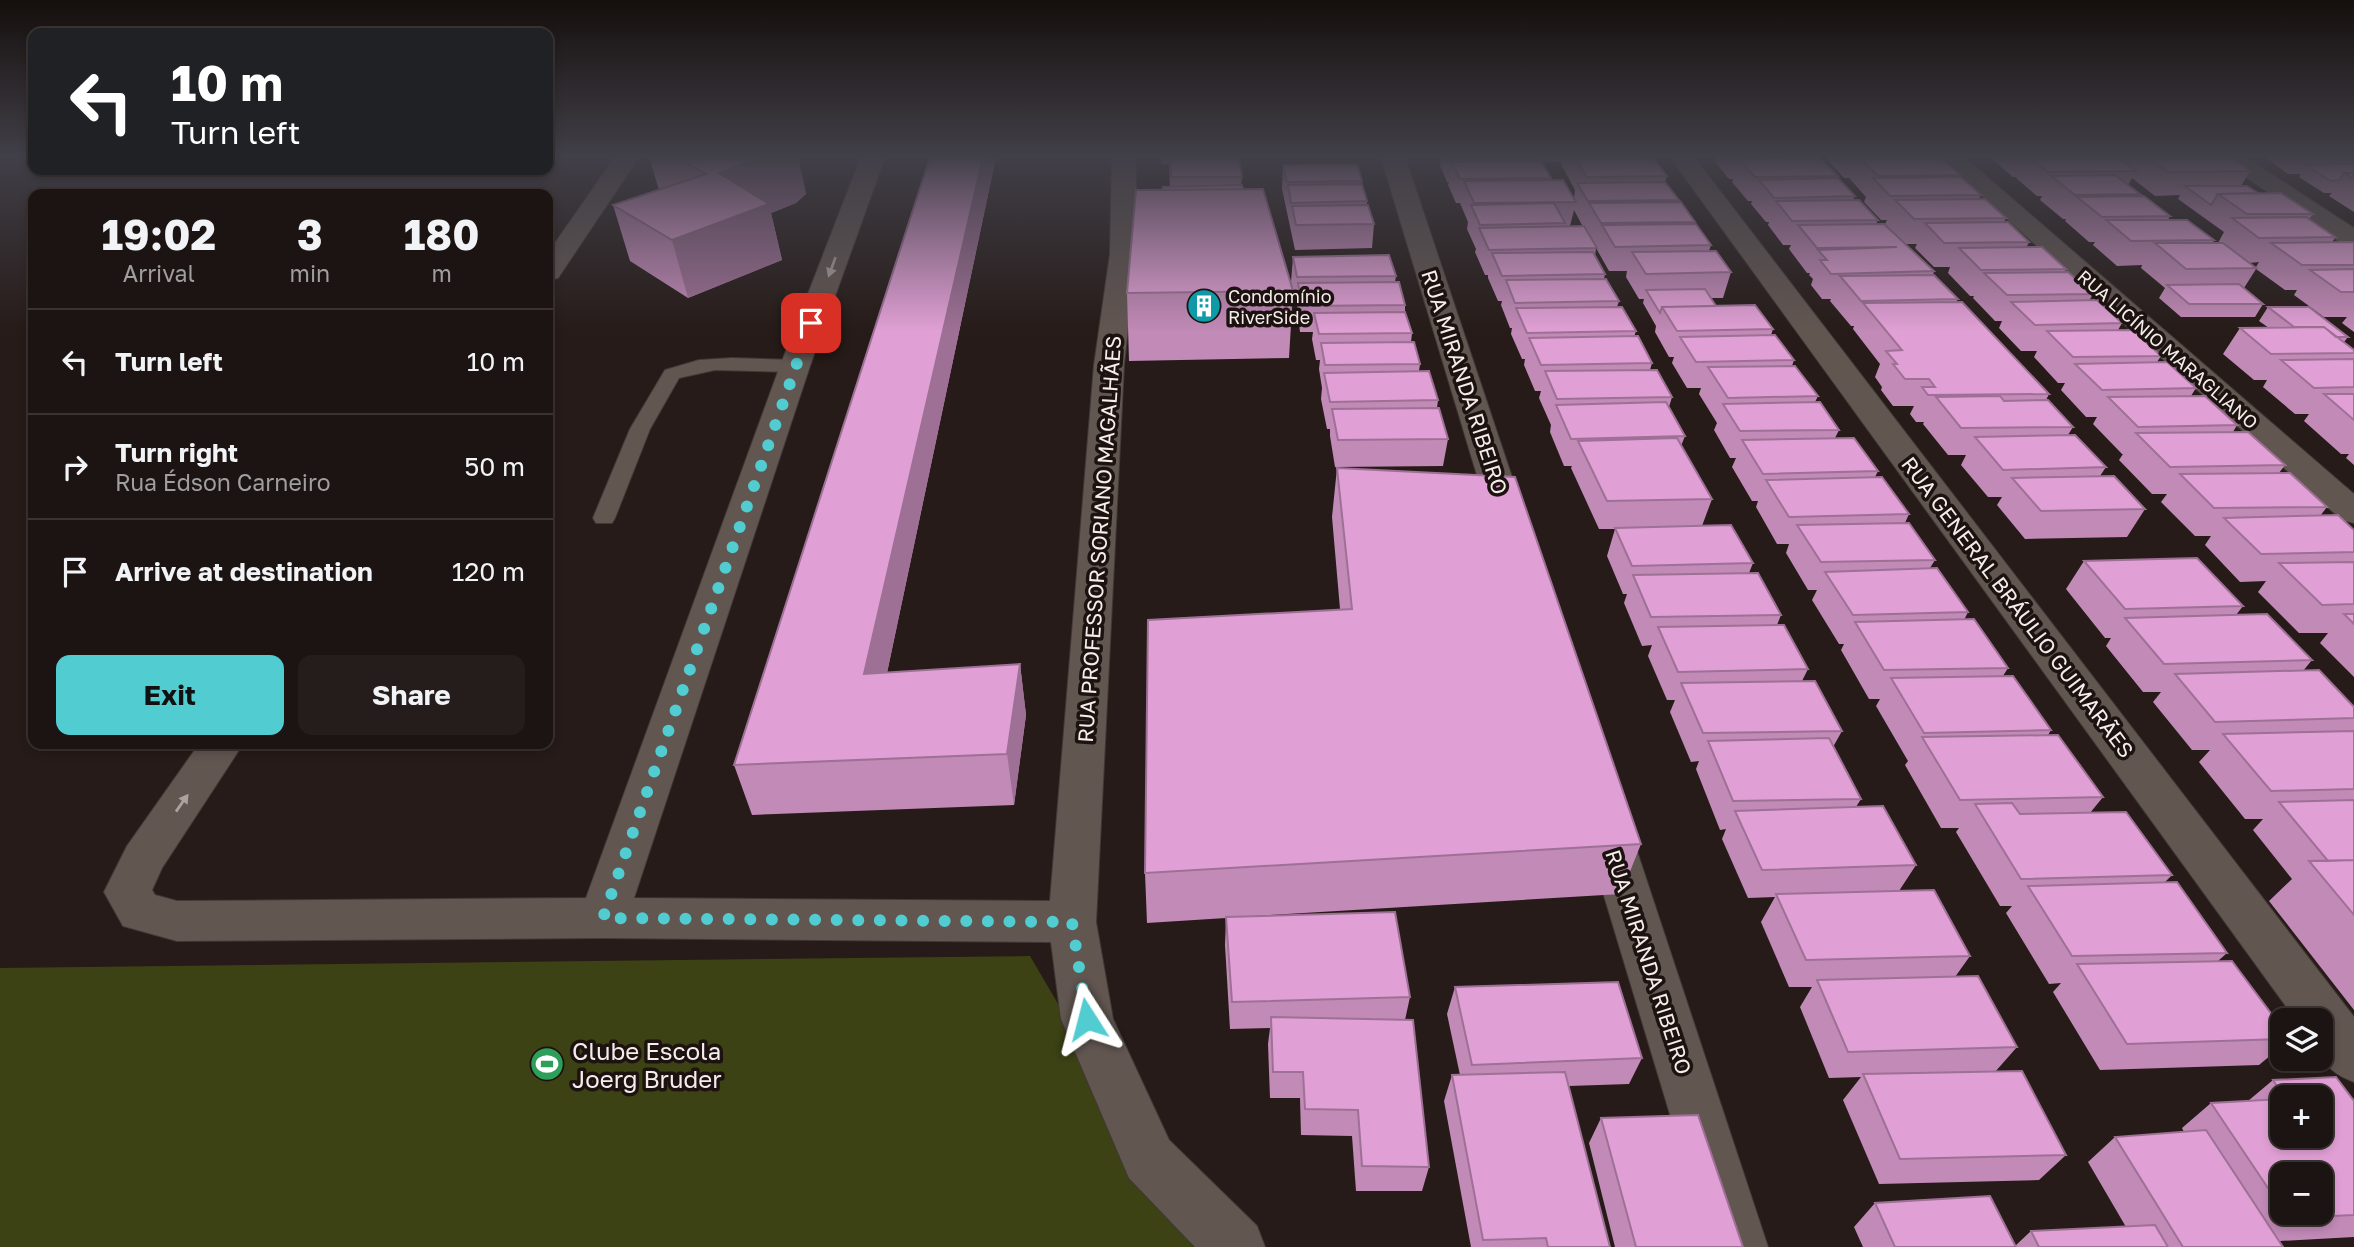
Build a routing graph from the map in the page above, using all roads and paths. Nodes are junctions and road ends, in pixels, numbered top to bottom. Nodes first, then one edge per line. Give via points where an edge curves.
1 (587, 215) edge
2 (851, 215) edge
3 (1123, 215) edge
4 (1412, 215) edge
5 (1725, 215) edge
6 (2016, 215) edge
7 (2317, 215) edge
8 (2354, 240) edge
9 (553, 265) edge
10 (795, 366) junction
11 (2354, 512) edge
12 (604, 518) dead end
13 (1520, 556) edge
14 (219, 749) edge
15 (1596, 795) edge
16 (603, 918) junction
17 (1072, 922) junction
18 (2354, 1058) edge
19 (1236, 1247) edge
20 (1739, 1247) edge

1 - 9 street
2 -> 10 street
3 - 17 street, RUA PROFESSOR SORIANO MAGALHÃES
4 - 13 street, RUA MIRANDA RIBEIRO
5 - 18 street, RUA GENERAL BRÁULIO GUIMARÃES
6 - 11 street, RUA LICÍNIO MARAGLIANO
7 - 8 street
10 - 12 lane via 694,366 672,374 640,429
10 - 16 street
16 -> 14 street via 177,921 140,912 128,892 143,859
15 - 20 street, RUA MIRANDA RIBEIRO
16 - 17 street
17 - 19 street, RUA PROFESSOR SORIANO MAGALHÃES via 1087,1019 1149,1159

